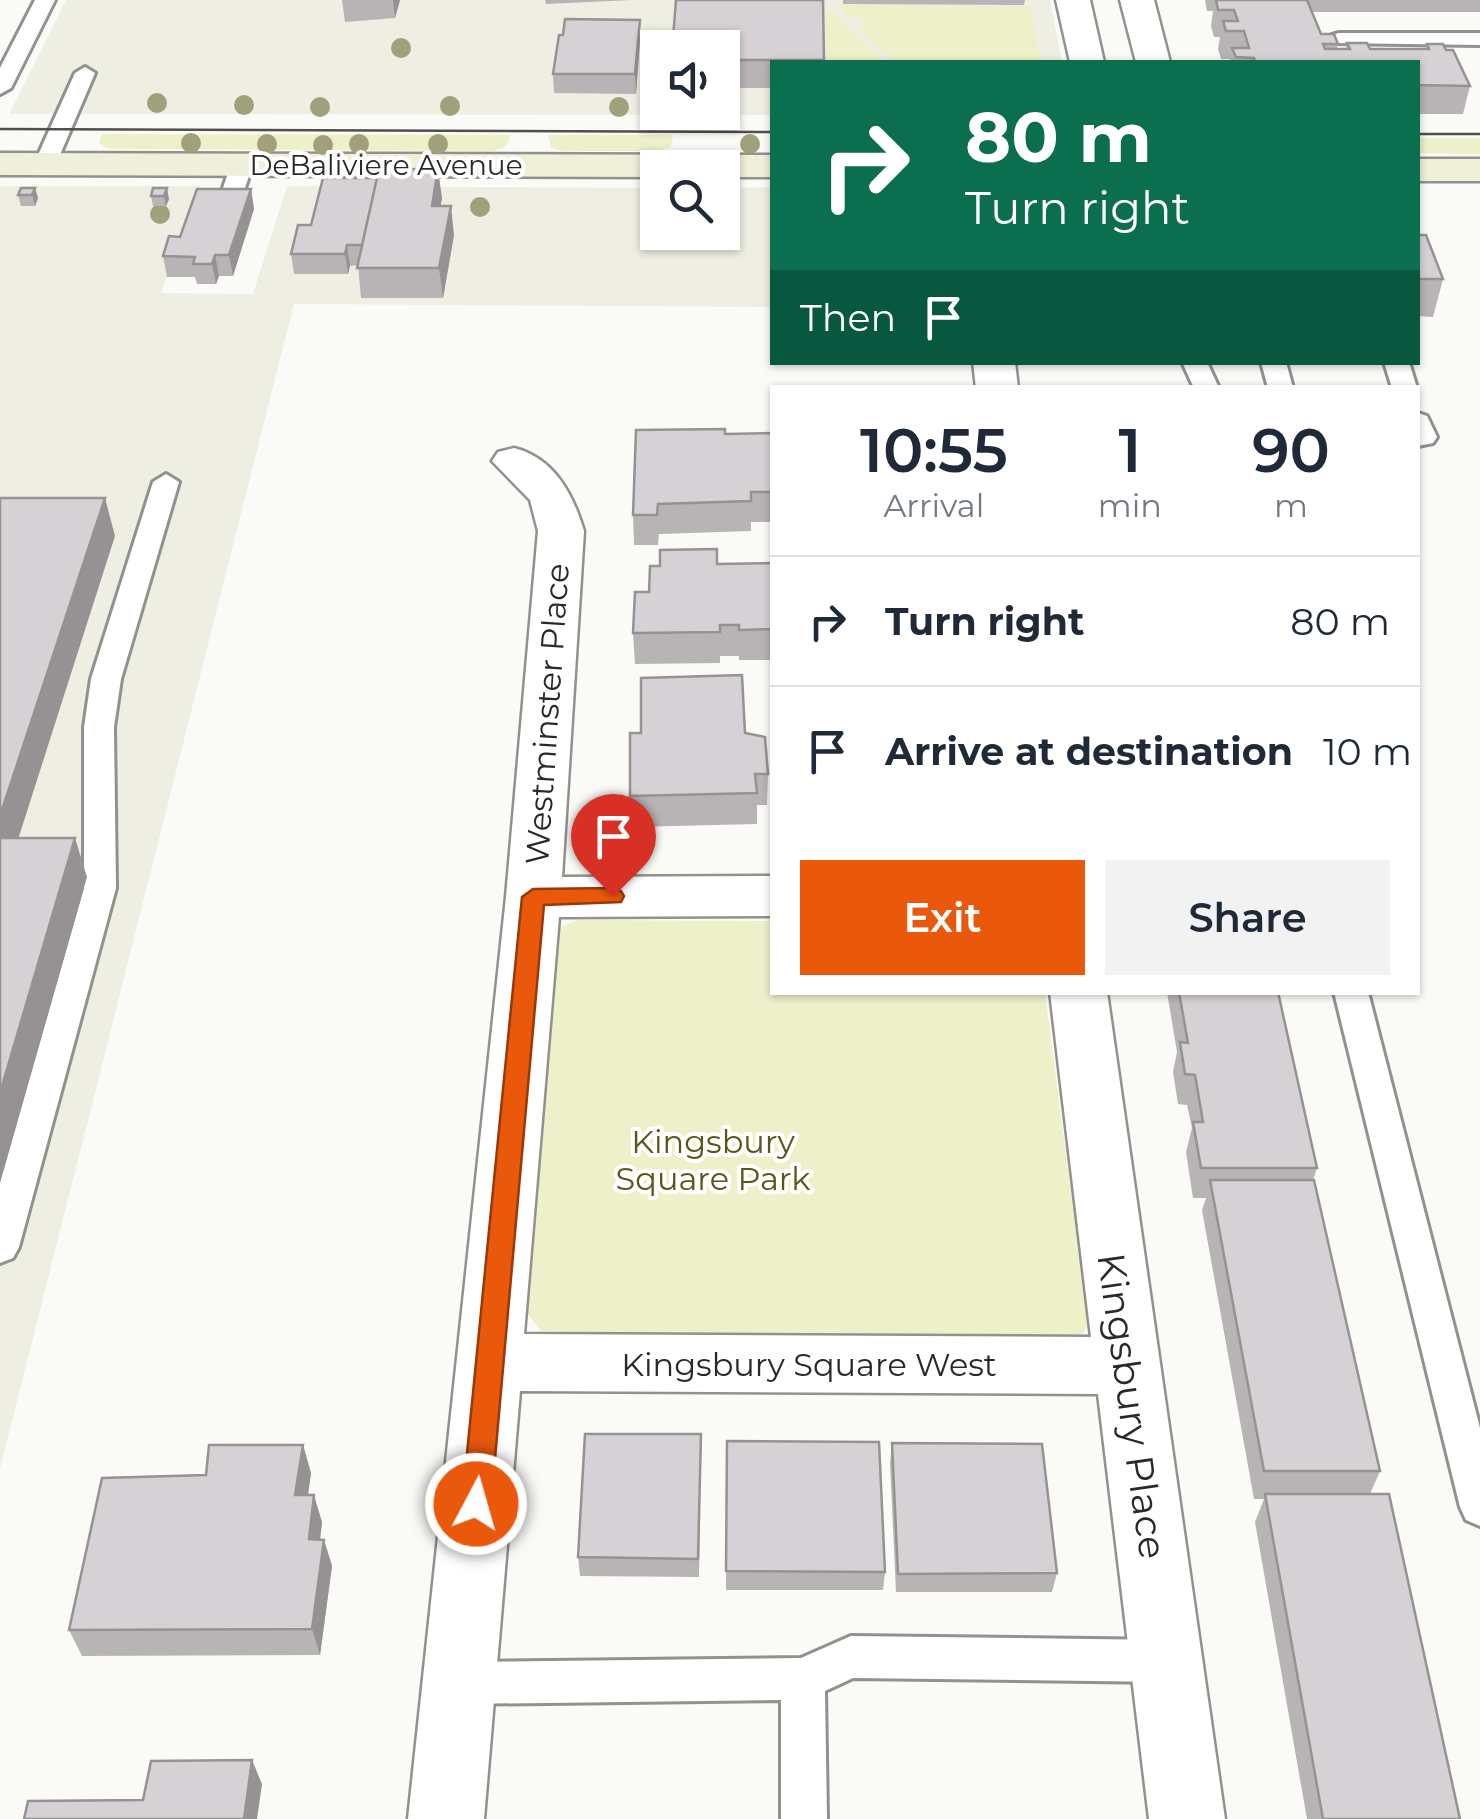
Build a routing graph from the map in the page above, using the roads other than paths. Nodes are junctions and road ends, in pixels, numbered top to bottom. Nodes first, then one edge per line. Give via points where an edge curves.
1 (45, 0) edge
2 (1073, 0) edge
3 (1137, 0) edge
4 (1339, 39) edge
5 (1480, 39) edge
6 (1086, 60) edge
7 (1152, 60) edge
8 (86, 73) dead end
9 (0, 88) edge
10 (0, 164) edge
11 (45, 164) junction
12 (242, 164) junction
13 (770, 166) edge
14 (1420, 170) edge
15 (1480, 170) edge
16 (227, 209) edge
17 (514, 462) dead end
18 (166, 482) dead end
19 (770, 896) edge
20 (533, 897) junction
21 (1078, 995) edge
22 (1352, 995) edge
23 (0, 1247) edge
24 (490, 1362) junction
25 (1127, 1366) junction
26 (1480, 1507) edge
27 (1166, 1661) junction
28 (802, 1679) junction
29 (459, 1682) junction
30 (446, 1819) edge
31 (804, 1819) edge
32 (1188, 1819) edge

1 - 9 lane
2 - 6 street
3 - 7 street
4 - 5 lane
8 - 11 lane
10 - 11 main road, DeBaliviere Avenue
11 - 12 main road, DeBaliviere Avenue
12 - 13 main road, DeBaliviere Avenue
12 - 16 lane
14 - 15 main road
17 - 20 street, Westminster Place via 550,495 560,531
18 - 23 lane via 106,679 99,727 100,888
19 - 20 street
20 - 24 street, Westminster Place
21 - 25 street, Kingsbury Place
22 - 26 lane
24 - 25 street, Kingsbury Square West
24 - 29 street, Westminster Place
25 - 27 street, Kingsbury Place
27 - 28 lane via 850,1658
27 - 32 street, Kingsbury Place
28 - 29 lane
28 - 31 lane
29 - 30 street, Westminster Place

